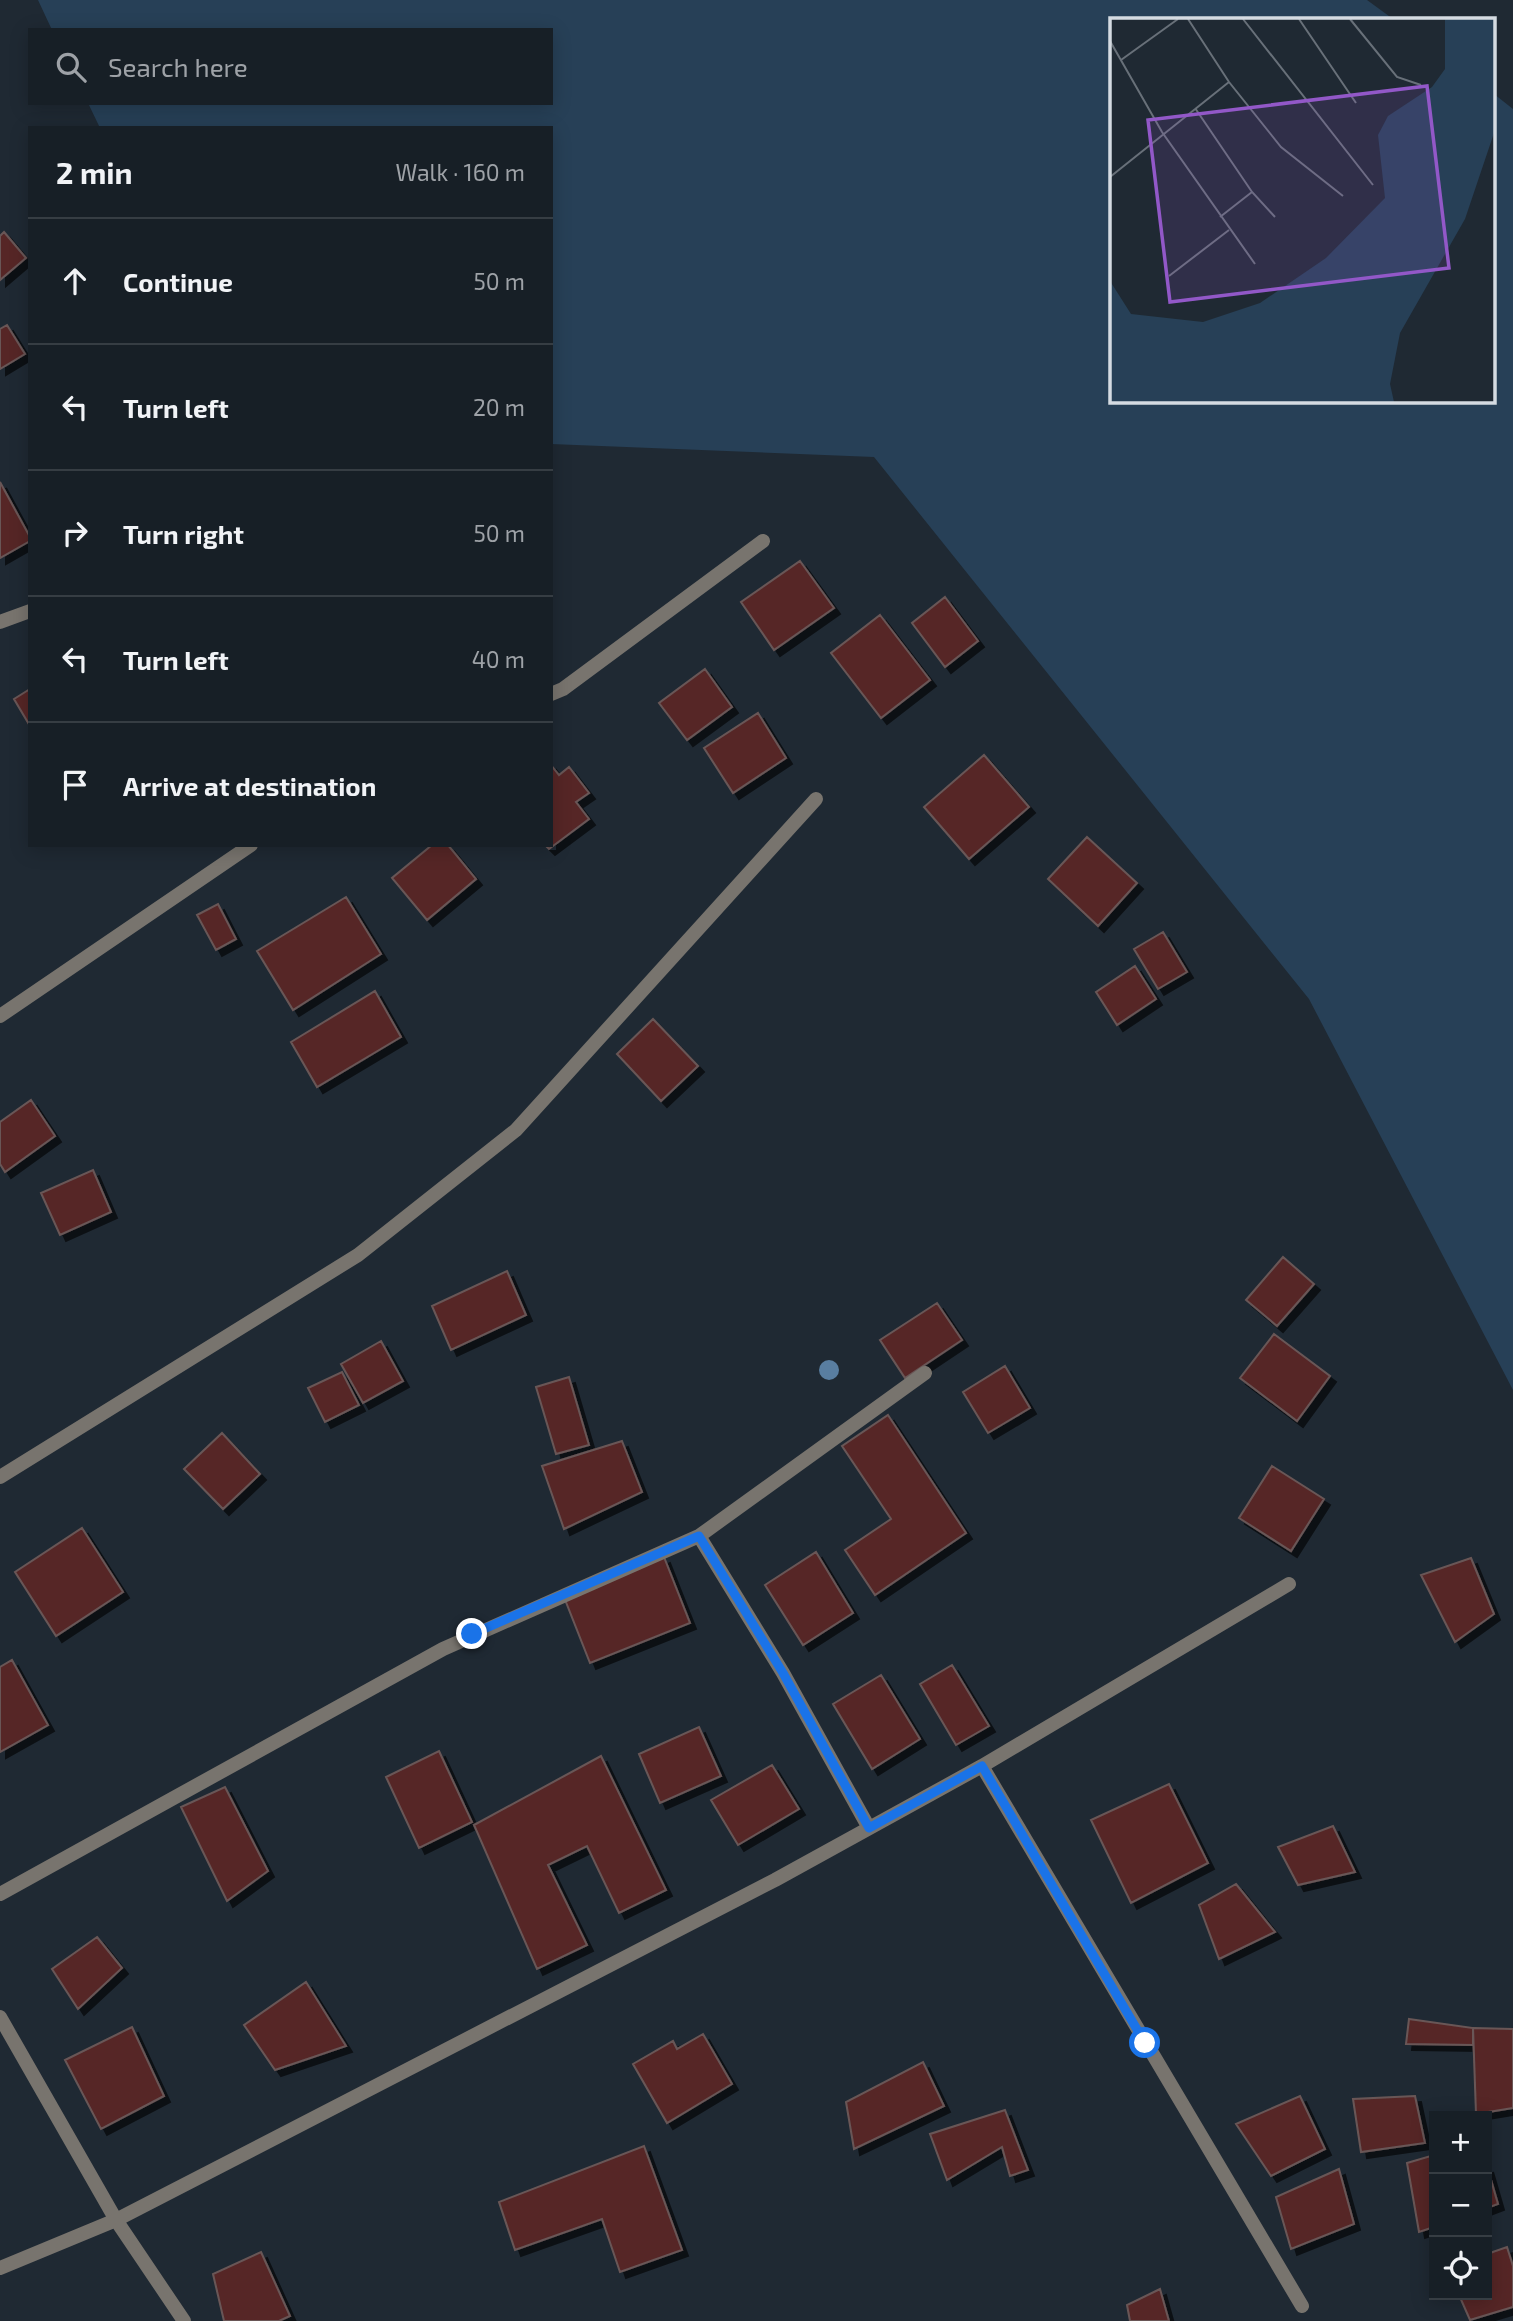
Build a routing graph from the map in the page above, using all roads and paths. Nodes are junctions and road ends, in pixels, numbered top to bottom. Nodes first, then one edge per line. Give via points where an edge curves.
1 (763, 541) dead end
2 (28, 612) edge
3 (0, 622) edge
4 (553, 693) edge
5 (816, 799) dead end
6 (248, 847) edge
7 (0, 1016) edge
8 (925, 1373) dead end
9 (0, 1477) edge
10 (699, 1536) junction
11 (1289, 1584) dead end
12 (982, 1766) junction
13 (869, 1828) junction
14 (0, 1894) edge
15 (0, 2017) edge
16 (116, 2220) junction
17 (0, 2268) edge
18 (1302, 2306) dead end
19 (184, 2321) edge

1 - 4 street
2 - 3 street
5 - 9 street via 516,1130 358,1255
6 - 7 street
8 - 10 street
10 - 13 street via 783,1673
10 - 14 street via 443,1649
11 - 12 street
12 - 13 street
12 - 18 street
13 - 16 street
15 - 16 street
16 - 17 street
16 - 19 street

